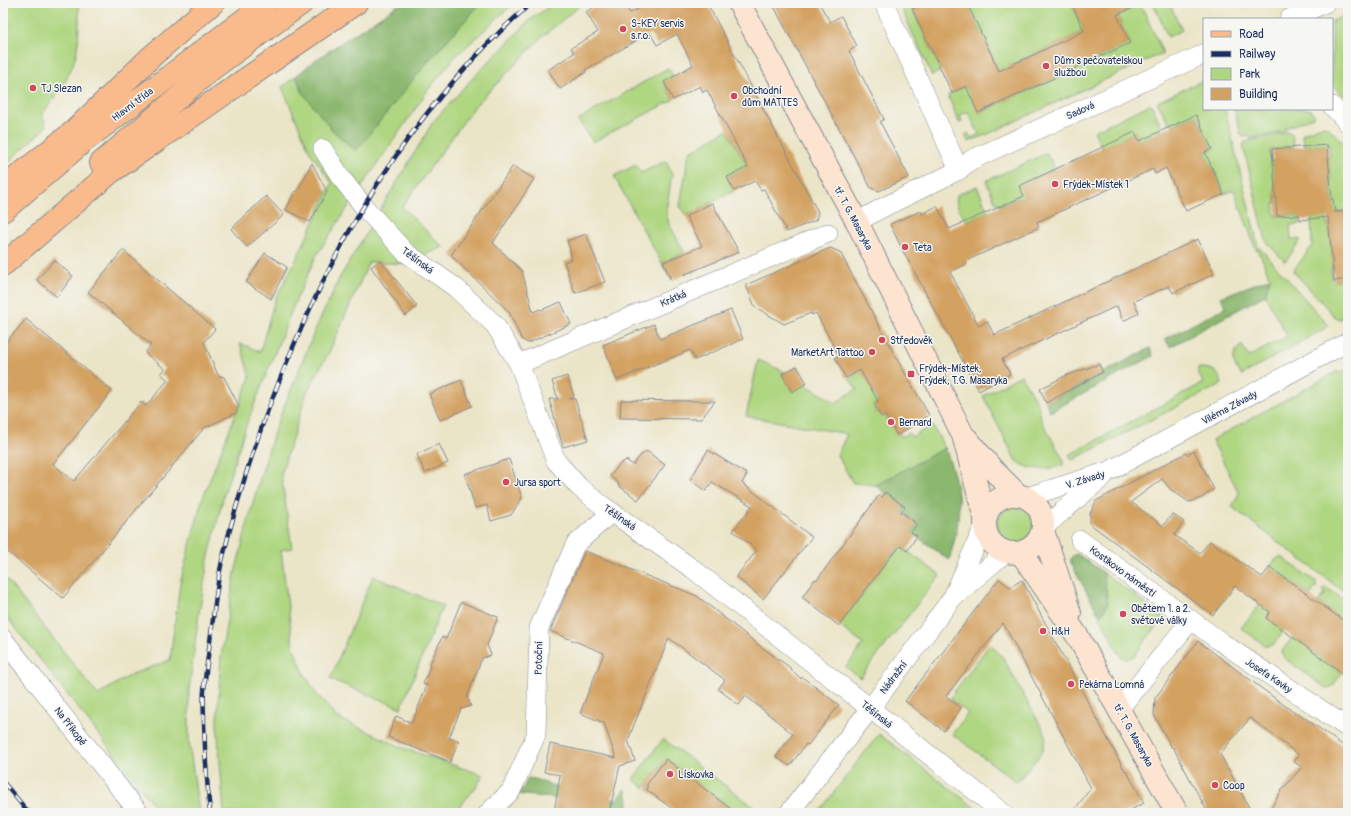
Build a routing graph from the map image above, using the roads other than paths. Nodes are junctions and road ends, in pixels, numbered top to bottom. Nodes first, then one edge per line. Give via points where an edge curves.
1 (213, 3) edge
2 (266, 3) edge
3 (302, 3) edge
4 (356, 3) edge
5 (739, 3) edge
6 (884, 3) edge
7 (1325, 3) edge
8 (1291, 18) edge
9 (1203, 54) edge
10 (1333, 107) edge
11 (1348, 123) edge
12 (79, 136) junction
13 (323, 149) dead end
14 (107, 167) junction
15 (959, 170) junction
16 (3, 188) edge
17 (3, 211) edge
18 (857, 222) junction
19 (828, 233) dead end
20 (3, 246) edge
21 (3, 265) edge
22 (1348, 342) edge
23 (519, 364) junction
24 (963, 435) junction
25 (1109, 471) junction
26 (1022, 496) junction
27 (612, 512) junction
28 (985, 522) junction
29 (1043, 530) junction
30 (1080, 540) dead end
31 (1013, 553) junction
32 (953, 597) junction
33 (1191, 620) junction
34 (1078, 637) junction
35 (3, 639) edge
36 (1119, 708) junction
37 (870, 709) junction
38 (1348, 728) edge
39 (139, 813) edge
40 (488, 813) edge
41 (789, 813) edge
42 (1003, 813) edge
43 (1177, 813) edge

1 - 12 main road via 152,56
2 - 12 main road, Hlavní třída
3 - 14 main road via 213,68
4 - 14 main road
5 - 18 street, tř. T. G. Masaryka
6 - 15 street
7 - 8 street
9 - 15 street, Sadová via 971,160
10 - 11 street
12 - 16 main road
12 - 17 main road, Hlavní třída
13 - 23 street, Těšínská via 364,207 405,252 456,288 495,325
14 - 20 main road via 45,209
14 - 21 main road
15 - 18 street, Sadová
18 - 24 street, tř. T. G. Masaryka
19 - 23 street, Krátká
22 - 25 street, Viléma Závady
23 - 27 street, Těšínská via 556,461 579,487
24 - 26 street, tř. T. G. Masaryka via 992,469
24 - 28 street, tř. T. G. Masaryka
25 - 26 street, V. Závady
25 - 29 street, V. Závady
26 - 28 street via 999,499 990,508
26 - 29 street via 1035,503 1041,512
27 - 37 street, Těšínská via 694,569
27 - 40 street, Potoční via 575,545 538,628 536,735 512,791
28 - 31 street via 988,538 995,547
28 - 32 street, Nádražní
29 - 31 street via 1040,539 1030,549
29 - 34 street, tř. T. G. Masaryka
30 - 33 street, Kostikovo náměstí
31 - 32 street, Nádražní
31 - 34 street, tř. T. G. Masaryka
32 - 37 street, Nádražní
33 - 36 street
33 - 38 street, Josefa Kavky
34 - 36 street, tř. T. G. Masaryka
35 - 39 street, Na Příkopě
36 - 43 street, tř. T. G. Masaryka
37 - 41 street, Nádražní
37 - 42 street, Těšínská

